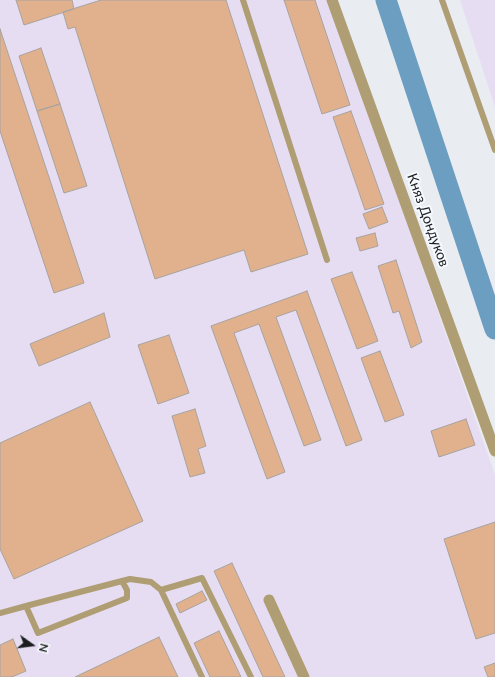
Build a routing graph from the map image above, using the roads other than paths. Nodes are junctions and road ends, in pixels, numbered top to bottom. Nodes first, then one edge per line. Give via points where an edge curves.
1 (243, 0) edge
2 (332, 0) edge
3 (442, 0) edge
4 (495, 150) edge
5 (327, 260) dead end
6 (495, 451) edge
7 (122, 581) junction
8 (161, 590) junction
9 (269, 600) dead end
10 (26, 606) junction
11 (0, 613) edge
12 (202, 677) edge
13 (251, 677) edge
14 (304, 677) edge

1 - 5 lane
2 - 6 street, Княз Дондуков
3 - 4 lane
7 - 8 lane via 130,579 151,582
7 - 10 lane
7 - 10 lane via 127,590 127,598 38,633
8 - 12 lane
8 - 13 lane via 202,578
9 - 14 street
10 - 11 lane

